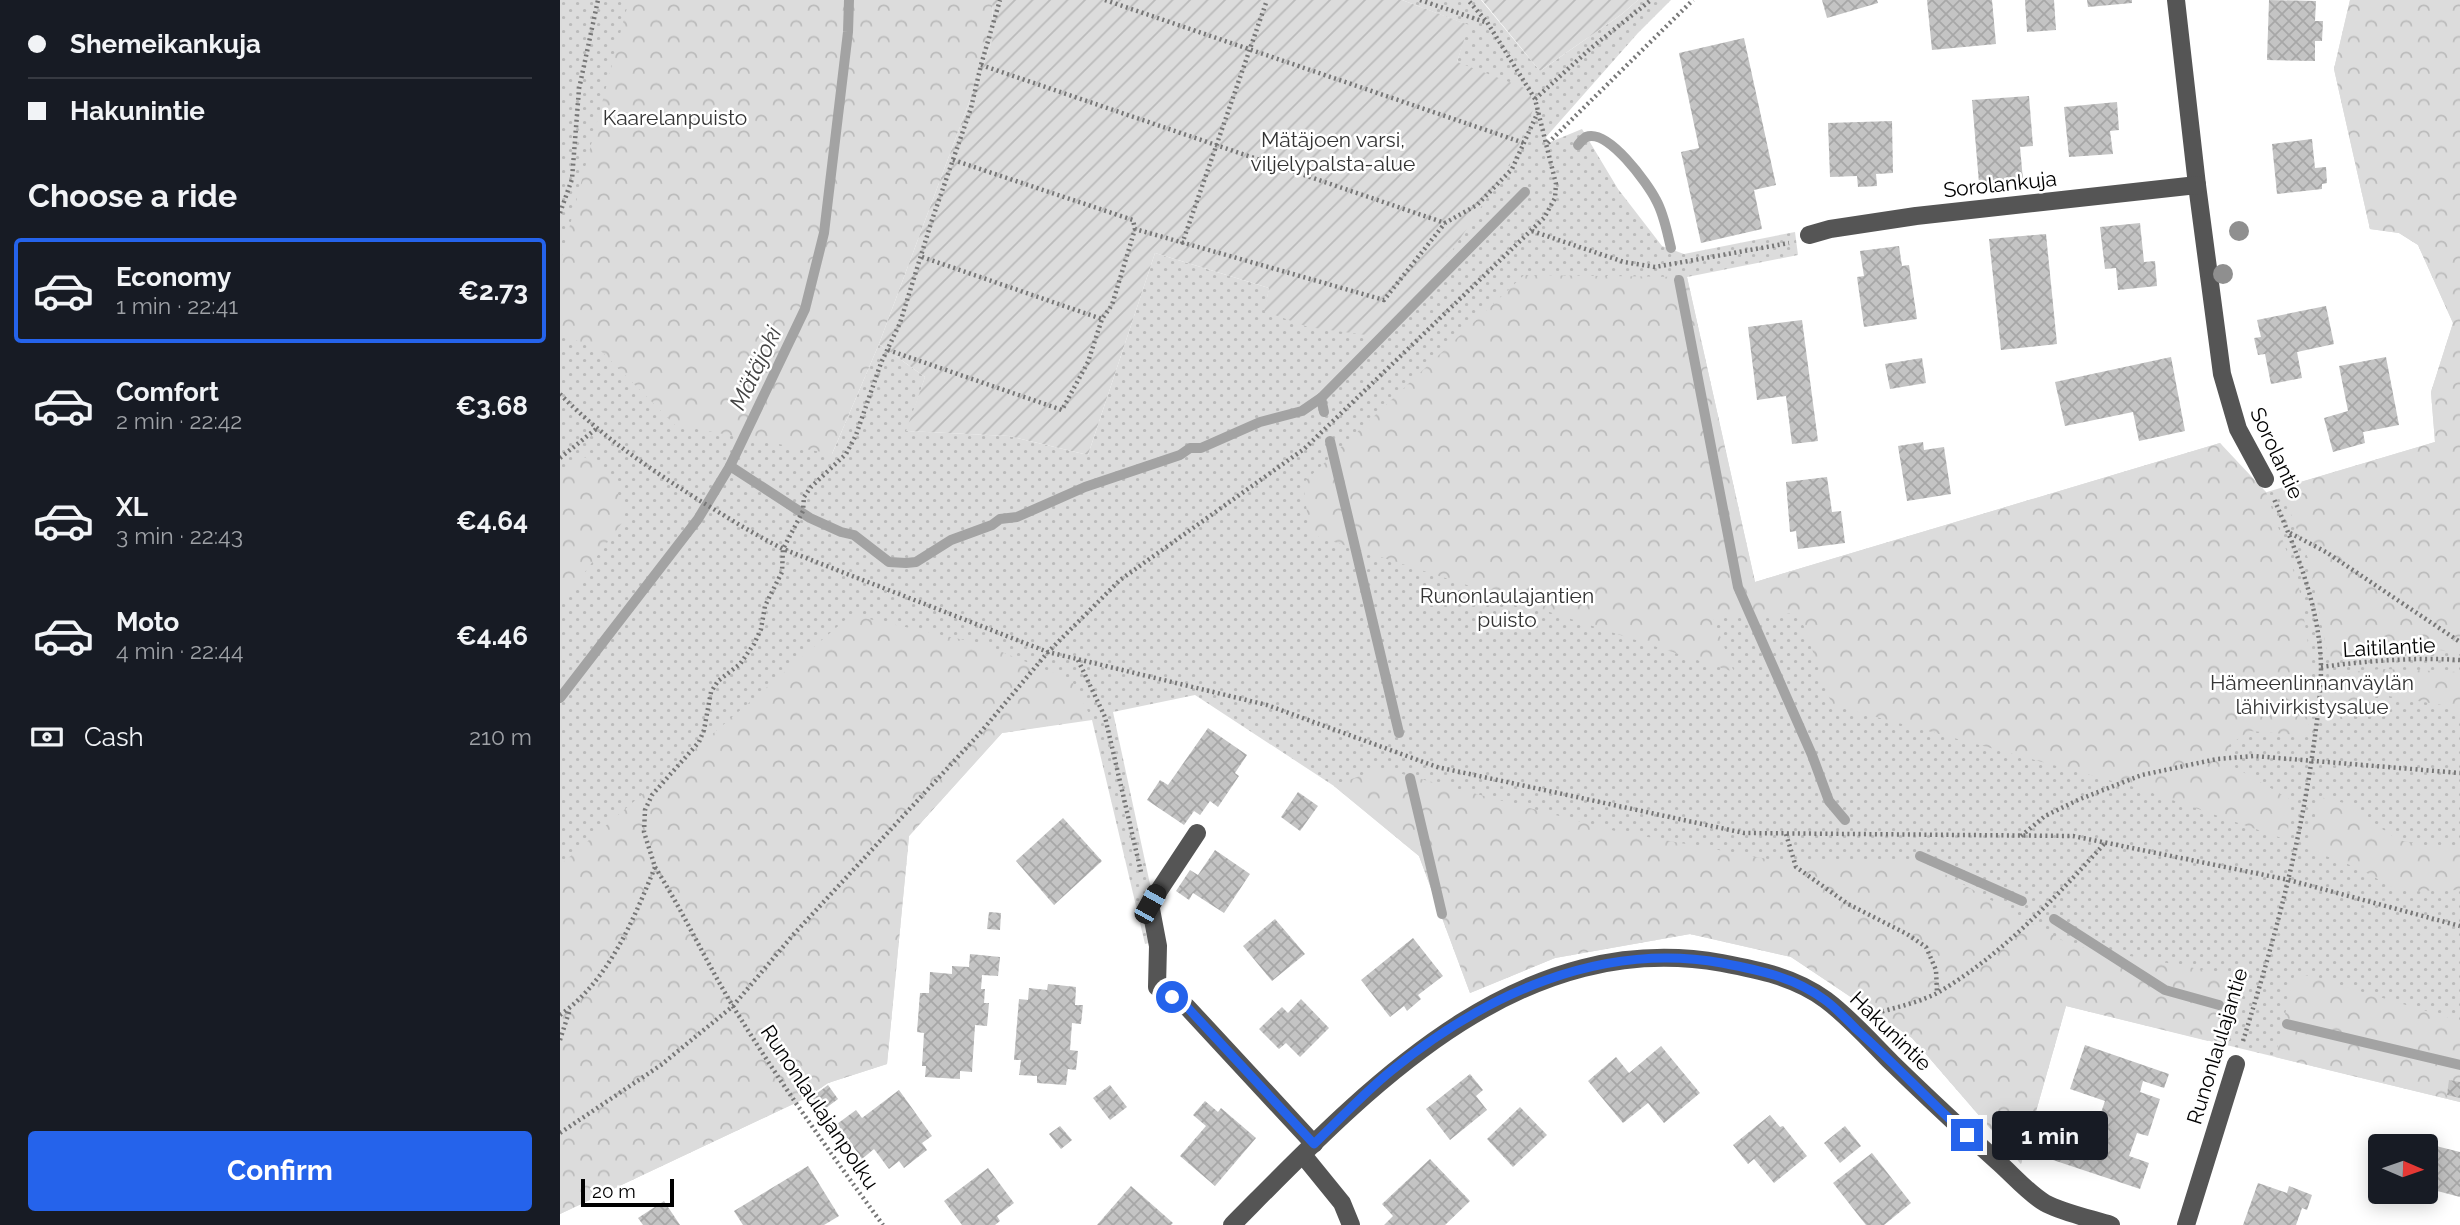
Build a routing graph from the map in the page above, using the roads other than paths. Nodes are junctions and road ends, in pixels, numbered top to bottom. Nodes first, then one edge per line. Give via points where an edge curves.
1 (2176, 0) edge
2 (2196, 185) junction
3 (1809, 236) road end
4 (2265, 479) road end
5 (1197, 833) dead end
6 (2236, 1064) road end
7 (1309, 1150) junction
8 (1232, 1225) edge
9 (1351, 1225) edge
10 (2111, 1225) edge
11 (2186, 1225) edge

1 - 2 street, Sorolantie
2 - 3 street, Sorolankuja via 1916,216
2 - 4 street, Sorolantie via 2222,374 2238,429
5 - 7 street via 1150,904 1158,946 1157,986 1187,1007
6 - 11 street, Runonlaulajantie
7 - 8 street, Hakunintie
7 - 9 street
7 - 10 street, Hakunintie via 1390,1071 1461,1021 1529,986 1601,963 1701,960 1771,972 1825,1000 2045,1203

